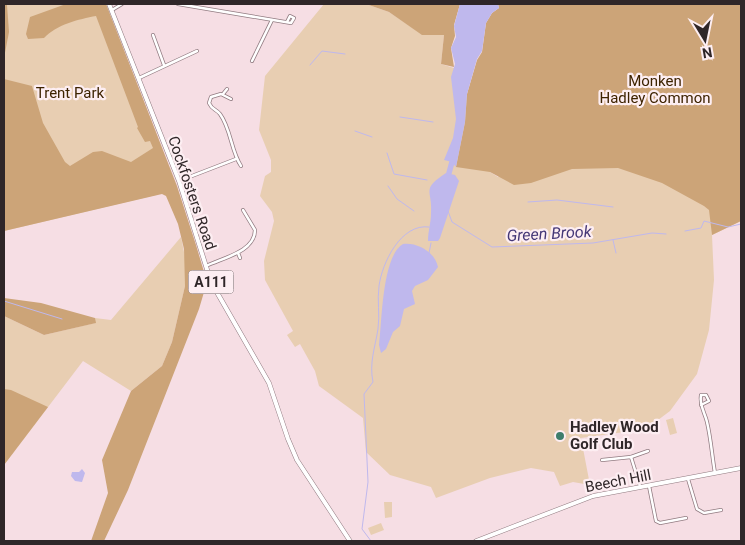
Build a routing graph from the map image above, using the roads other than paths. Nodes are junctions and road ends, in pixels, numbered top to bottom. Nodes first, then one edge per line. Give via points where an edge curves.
1 (110, 4) edge
2 (122, 4) edge
3 (178, 4) edge
4 (112, 10) junction
5 (272, 20) junction
6 (287, 22) dead end
7 (153, 36) dead end
8 (197, 51) dead end
9 (252, 61) dead end
10 (164, 65) junction
11 (138, 78) junction
12 (227, 89) dead end
13 (224, 94) junction
14 (231, 99) dead end
15 (236, 158) junction
16 (241, 166) dead end
17 (179, 181) junction
18 (244, 210) dead end
19 (238, 253) junction
20 (240, 258) dead end
21 (205, 267) junction
22 (701, 405) junction
23 (648, 451) dead end
24 (631, 457) junction
25 (602, 460) dead end
26 (741, 468) edge
27 (716, 474) junction
28 (688, 480) junction
29 (649, 486) junction
30 (640, 488) junction
31 (721, 510) dead end
32 (686, 518) dead end
33 (349, 540) edge
34 (476, 541) edge

1 - 4 main road, Cockfosters Road / A111
2 - 4 street
3 - 5 street
4 - 11 main road, Cockfosters Road / A111
5 - 6 street
5 - 9 street
7 - 10 street
8 - 10 street
10 - 11 street
11 - 17 main road, Cockfosters Road / A111
12 - 13 street
13 - 14 street
13 - 15 street via 211,97 209,103 221,115
15 - 16 street
15 - 17 street
17 - 21 main road, Cockfosters Road / A111
18 - 19 street via 255,233
19 - 20 street
19 - 21 street
21 - 33 main road, Cockfosters Road / A111 via 223,305 269,383 297,460
22 - 22 street via 701,396 706,395 709,401
22 - 27 street via 707,420
23 - 24 street
24 - 25 street
24 - 30 street
26 - 27 main road, Beech Hill
27 - 28 main road, Beech Hill
28 - 29 main road, Beech Hill
28 - 31 street via 697,509 704,513
29 - 30 main road, Beech Hill
29 - 32 street via 656,521
30 - 34 main road, Beech Hill via 593,496

